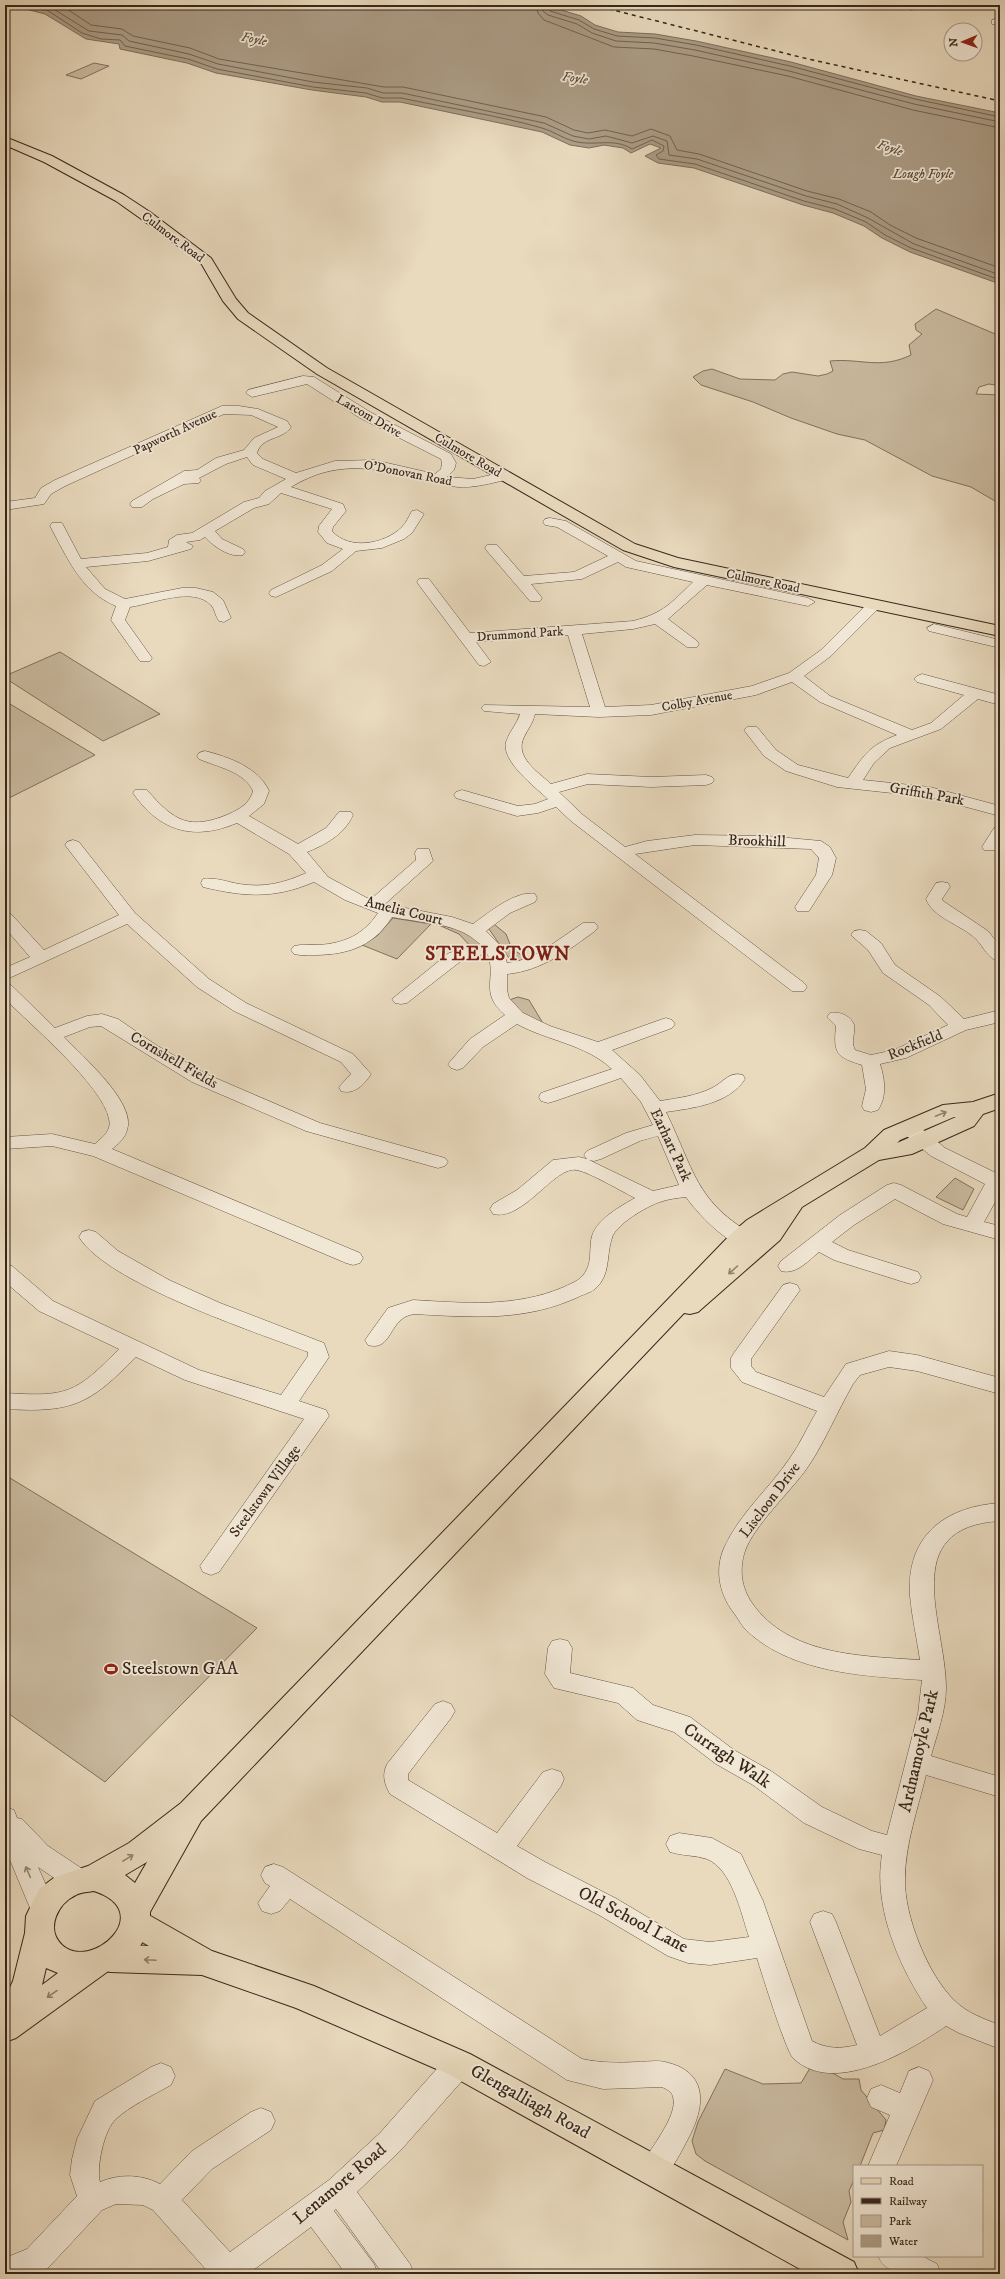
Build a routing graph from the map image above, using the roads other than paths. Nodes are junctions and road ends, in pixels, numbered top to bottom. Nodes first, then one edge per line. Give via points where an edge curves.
1 (5, 140) edge
2 (252, 393) dead end
3 (250, 454) junction
4 (504, 476) junction
5 (296, 478) junction
6 (438, 479) junction
7 (275, 491) junction
8 (43, 496) junction
9 (137, 504) dead end
10 (5, 506) edge
11 (417, 514) dead end
12 (550, 522) dead end
13 (208, 531) junction
14 (353, 547) junction
15 (492, 548) dead end
16 (238, 552) dead end
17 (618, 557) junction
18 (78, 563) junction
19 (521, 581) junction
20 (703, 581) junction
21 (424, 582) dead end
22 (276, 593) dead end
23 (535, 598) dead end
24 (808, 602) dead end
25 (124, 604) junction
26 (874, 604) junction
27 (224, 618) dead end
28 (658, 619) junction
29 (934, 628) dead end
30 (574, 631) junction
31 (1000, 631) edge
32 (466, 638) junction
33 (692, 644) dead end
34 (1000, 644) edge
35 (145, 658) dead end
36 (484, 662) dead end
37 (794, 676) junction
38 (922, 679) dead end
39 (976, 693) junction
40 (1000, 700) edge
41 (489, 708) dead end
42 (529, 710) junction
43 (599, 712) junction
44 (752, 730) dead end
45 (911, 736) junction
46 (205, 756) dead end
47 (706, 780) dead end
48 (853, 783) junction
49 (141, 793) dead end
50 (462, 795) dead end
51 (554, 795) junction
52 (1000, 811) edge
53 (345, 815) dead end
54 (239, 817) junction
55 (1000, 831) edge
56 (73, 845) dead end
57 (990, 847) dead end
58 (296, 850) junction
59 (624, 852) junction
60 (423, 853) dead end
61 (316, 875) junction
62 (209, 883) dead end
63 (942, 887) dead end
64 (529, 898) dead end
65 (803, 907) dead end
66 (381, 908) junction
67 (129, 917) junction
68 (5, 918) edge
69 (589, 927) dead end
70 (475, 931) junction
71 (860, 935) dead end
72 (492, 946) junction
73 (300, 950) dead end
74 (1000, 957) edge
75 (41, 958) junction
76 (499, 969) junction
77 (5, 975) edge
78 (798, 987) dead end
79 (5, 989) edge
80 (401, 999) dead end
81 (516, 1016) junction
82 (1000, 1016) edge
83 (836, 1017) dead end
84 (666, 1024) dead end
85 (960, 1026) junction
86 (52, 1035) junction
87 (598, 1049) junction
88 (870, 1061) junction
89 (458, 1064) dead end
90 (624, 1071) junction
91 (736, 1079) dead end
92 (348, 1087) dead end
93 (548, 1097) dead end
94 (1000, 1100) edge
95 (871, 1106) dead end
96 (655, 1108) junction
97 (665, 1128) junction
98 (916, 1134) junction
99 (5, 1143) edge
100 (99, 1150) junction
101 (594, 1155) dead end
102 (438, 1162) dead end
103 (998, 1182) edge
104 (692, 1190) junction
105 (651, 1198) junction
106 (500, 1209) dead end
107 (972, 1226) junction
108 (1000, 1233) edge
109 (89, 1237) dead end
110 (750, 1242) junction
111 (818, 1243) junction
112 (353, 1258) dead end
113 (788, 1266) dead end
114 (5, 1271) edge
115 (911, 1277) dead end
116 (790, 1290) dead end
117 (375, 1340) dead end
118 (134, 1346) junction
119 (1000, 1386) edge
120 (5, 1401) edge
121 (286, 1404) junction
122 (829, 1408) junction
123 (1000, 1512) edge
124 (211, 1566) dead end
125 (560, 1648) dead end
126 (934, 1671) junction
127 (443, 1711) dead end
128 (917, 1762) junction
129 (552, 1779) dead end
130 (1000, 1787) edge
131 (191, 1812) junction
132 (5, 1818) edge
133 (680, 1844) dead end
134 (501, 1848) junction
135 (897, 1848) junction
136 (86, 1879) junction
137 (277, 1888) dead end
138 (136, 1916) junction
139 (41, 1921) junction
140 (823, 1922) dead end
141 (765, 1945) junction
142 (103, 1961) junction
143 (203, 1962) junction
144 (946, 2011) junction
145 (6, 2027) edge
146 (1000, 2037) edge
147 (873, 2053) junction
148 (459, 2064) junction
149 (161, 2076) dead end
150 (919, 2080) dead end
151 (881, 2098) dead end
152 (907, 2109) junction
153 (261, 2121) dead end
154 (882, 2165) edge
155 (653, 2170) junction
156 (338, 2190) junction
157 (92, 2200) junction
158 (163, 2200) junction
159 (314, 2208) junction
160 (894, 2257) edge
161 (5, 2272) edge
162 (226, 2273) edge
163 (364, 2274) edge
164 (400, 2274) edge
165 (842, 2274) edge
166 (927, 2274) edge

1 - 4 main road, Culmore Road via 48,159 120,198 206,261 230,301 257,328 322,371
2 - 6 street, Larcom Drive via 270,392 303,380 310,380 365,415 446,458 449,463 447,470
3 - 5 street via 258,462
3 - 8 street, Papworth Avenue via 255,442 285,427 258,411 222,410
3 - 9 street via 221,461 196,479 182,480
4 - 6 street, O'Donovan Road via 473,483
4 - 26 main road, Culmore Road via 629,548 674,562
5 - 6 street, O'Donovan Road via 335,465 368,464 406,470
5 - 7 street, O'Donovan Road
7 - 13 street, O'Donovan Road via 264,501 250,504
7 - 14 street via 338,506 339,511 324,532 334,542
8 - 10 street
8 - 18 street via 54,522
11 - 14 street via 406,530 386,542
12 - 17 street via 561,524
13 - 16 street via 216,542
13 - 18 street, O'Donovan Road via 195,537 189,545 148,557
14 - 22 street via 327,569
15 - 19 street
17 - 19 street via 577,576
17 - 20 street via 646,568
18 - 25 street via 92,587 112,601
19 - 23 street
20 - 24 street
20 - 28 street, Drummond Park via 669,613
21 - 32 street, Drummond Park
25 - 27 street via 158,595 206,593 219,602
25 - 35 street via 118,620
26 - 31 main road, Culmore Road
26 - 37 street, Colby Avenue via 826,653
28 - 30 street, Drummond Park via 633,625
28 - 33 street
29 - 34 street
30 - 32 street, Drummond Park
30 - 43 street, Drummond Park
32 - 36 street, Drummond Park
37 - 43 street, Colby Avenue via 756,690 692,703 651,710
37 - 45 street via 825,699
38 - 39 street
39 - 40 street
39 - 45 street via 936,726
41 - 42 street, Colby Avenue
42 - 43 street, Colby Avenue
42 - 51 street via 515,738 513,755
44 - 48 street, Griffith Park via 770,753 792,768 837,782
45 - 48 street via 884,745 868,760
46 - 54 street via 242,772 257,782 260,789 258,800
47 - 51 street via 652,782 587,779
48 - 52 street, Griffith Park via 930,792
49 - 54 street via 160,814 191,829 220,825
50 - 51 street via 517,811 538,808
51 - 59 street via 578,818
53 - 58 street via 343,821 328,835
54 - 58 street, Amelia Court
55 - 57 street
56 - 67 street
58 - 61 street, Amelia Court
59 - 65 street, Brookhill via 654,843 672,841 730,840 815,844 822,847 828,865 825,875
59 - 78 street
60 - 66 street via 425,861
61 - 62 street via 272,891 239,891
61 - 66 street, Amelia Court via 356,900
63 - 74 street via 934,899 936,904 982,935
64 - 70 street via 504,909
66 - 70 street, Amelia Court via 440,920
66 - 73 street via 373,931 359,940 315,951
67 - 75 street
67 - 92 street via 204,983 240,1007 347,1058 362,1074
68 - 75 street
69 - 76 street via 546,957 520,967
70 - 72 street, Amelia Court
71 - 85 street via 875,947 889,969 934,1002
72 - 76 street, Amelia Court via 500,958
72 - 80 street via 455,957
75 - 77 street
76 - 81 street, Earhart Park via 498,994 506,1007
79 - 86 street
81 - 87 street, Earhart Park via 537,1027
81 - 89 street via 478,1042 463,1055
82 - 85 street, Rockfield
83 - 88 street, Rockfield via 845,1025 843,1045 848,1054
84 - 87 street
85 - 88 street, Rockfield via 900,1054
86 - 100 street via 108,1095 120,1117 118,1130
86 - 102 street, Cornshell Fields via 87,1022 102,1020 112,1023 199,1078 306,1124
87 - 90 street, Earhart Park
88 - 95 street via 875,1082 875,1099
90 - 93 street
90 - 96 street, Earhart Park
91 - 96 street via 728,1088 707,1097
94 - 98 main road via 975,1109 966,1121
96 - 97 street, Earhart Park
97 - 101 street via 633,1137
97 - 104 street, Earhart Park
98 - 103 street via 938,1152
98 - 110 main road via 904,1149 873,1153 797,1200 772,1234
99 - 100 street via 52,1140
100 - 112 street via 140,1170
103 - 107 street
104 - 105 street via 669,1192
104 - 110 street, Earhart Park via 716,1220
105 - 106 street via 579,1163 560,1165 524,1195
105 - 117 street via 618,1217 602,1234 598,1268 588,1284 551,1299 521,1307 488,1311 413,1308 395,1313
107 - 108 street
107 - 111 street via 950,1219 894,1190 881,1196
109 - 121 street via 114,1258 156,1281 201,1302 317,1348 319,1357
110 - 131 main road via 683,1312 624,1358
111 - 113 street
111 - 115 street via 841,1255
114 - 118 street via 46,1306
116 - 122 street via 741,1358 741,1368 749,1377
118 - 120 street via 104,1376 75,1397 34,1403
118 - 121 street via 192,1375
119 - 122 street, Liscloon Drive via 917,1363 889,1359 853,1369
121 - 124 street, Steelstown Village via 318,1416
122 - 126 street, Liscloon Drive via 798,1464 736,1545 730,1565 730,1585 748,1616 769,1635 787,1646 829,1660 858,1665
123 - 126 street, Ardnamoyle Park via 969,1518 951,1525 931,1543 924,1562 921,1584
125 - 135 street, Curragh Walk via 557,1674 562,1681 625,1695 645,1713 682,1724 724,1756 762,1778 813,1815 868,1841
126 - 128 street, Ardnamoyle Park via 934,1692
127 - 134 street, Old School Lane via 396,1770 396,1782 399,1787
128 - 130 street
128 - 135 street, Ardnamoyle Park
129 - 134 street
136 -> 131 main road via 139,1852
131 - 138 main road
132 - 136 street via 39,1854
139 -> 132 street
133 - 141 street via 712,1849 732,1862 750,1901
134 - 141 street, Old School Lane via 536,1870 686,1951 711,1954
135 - 144 street, Ardnamoyle Park via 892,1886 895,1909 918,1969 935,2000
136 - 138 main road via 109,1880 121,1887 131,1896
136 - 139 main road via 63,1887 51,1896
137 - 155 street via 577,2071 603,2076 655,2073 677,2080 687,2091 689,2103 686,2115
138 - 142 main road via 132,1936 122,1948
138 - 143 main road, Glengalliagh Road
139 - 142 main road via 44,1947 59,1960 80,1965
139 - 145 main road via 28,1982
140 - 147 street
141 - 147 street via 802,2050 818,2060 857,2058
143 -> 142 main road, Glengalliagh Road
142 -> 145 main road
143 - 148 main road, Glengalliagh Road via 303,1996
144 - 146 street, Ardnamoyle Park via 968,2026
144 - 147 street via 915,2032
148 - 155 main road, Glengalliagh Road
148 - 156 street, Lenamore Road via 390,2142
149 - 157 street via 105,2110 91,2139 86,2159 84,2175
150 - 152 street
151 - 152 street
152 - 154 street
153 - 158 street via 202,2160
155 - 165 main road, Glengalliagh Road
156 - 159 street, Lenamore Road
156 - 164 street
157 - 158 street via 115,2190 145,2191
157 - 161 street via 37,2259
158 - 162 street
159 - 162 street, Lenamore Road
159 - 163 street
160 - 166 street

